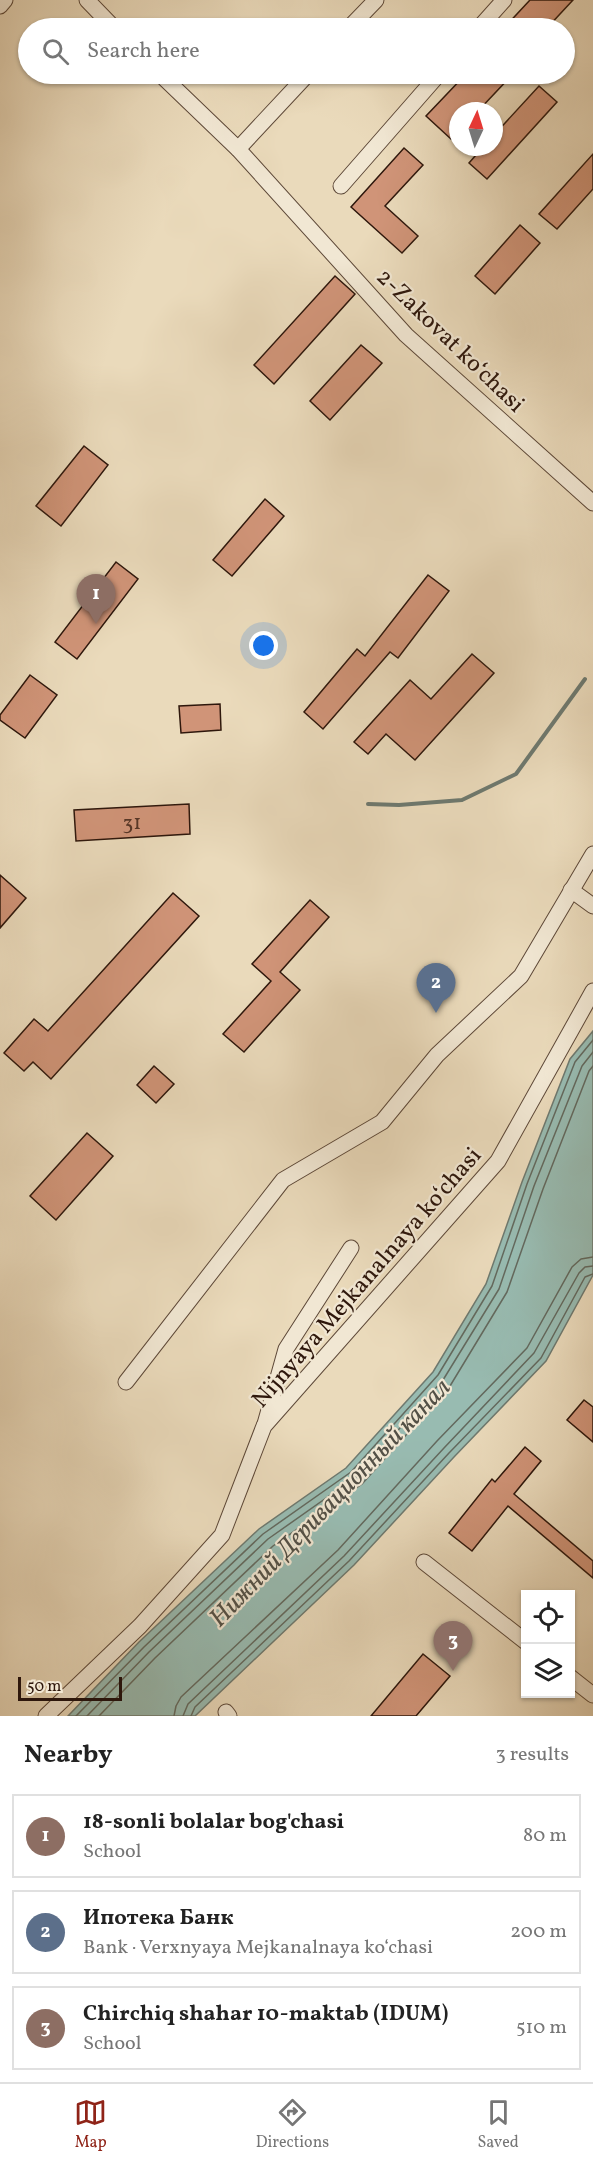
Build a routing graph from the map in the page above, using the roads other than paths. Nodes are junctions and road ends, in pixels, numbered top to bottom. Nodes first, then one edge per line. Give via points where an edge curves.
1 (5, 0) edge
2 (87, 0) edge
3 (376, 0) edge
4 (504, 0) edge
5 (0, 6) edge
6 (104, 18) edge
7 (359, 18) edge
8 (488, 18) edge
9 (170, 84) edge
10 (299, 84) edge
11 (430, 84) edge
12 (238, 149) junction
13 (341, 186) dead end
14 (593, 503) edge
15 (593, 854) edge
16 (571, 890) junction
17 (593, 906) edge
18 (593, 991) edge
19 (351, 1248) dead end
20 (126, 1382) dead end
21 (264, 1426) junction
22 (424, 1562) dead end
23 (521, 1639) edge
24 (575, 1681) edge
25 (593, 1695) edge
26 (46, 1716) edge

1 - 5 street
2 - 6 street
3 - 7 street
4 - 8 street
9 - 12 street, 2-Zakovat ko‘chasi
10 - 12 street
11 - 13 street
12 - 14 street, 2-Zakovat ko‘chasi via 406,335
15 - 16 street
16 - 17 street
16 - 20 street via 521,976 437,1055 382,1122 284,1180
18 - 21 street, Nijnyaya Mejkanalnaya ko‘chasi via 498,1161
19 - 21 street via 286,1349
21 - 26 street, Nijnyaya Mejkanalnaya ko‘chasi via 222,1535 140,1626
22 - 23 street
24 - 25 street

